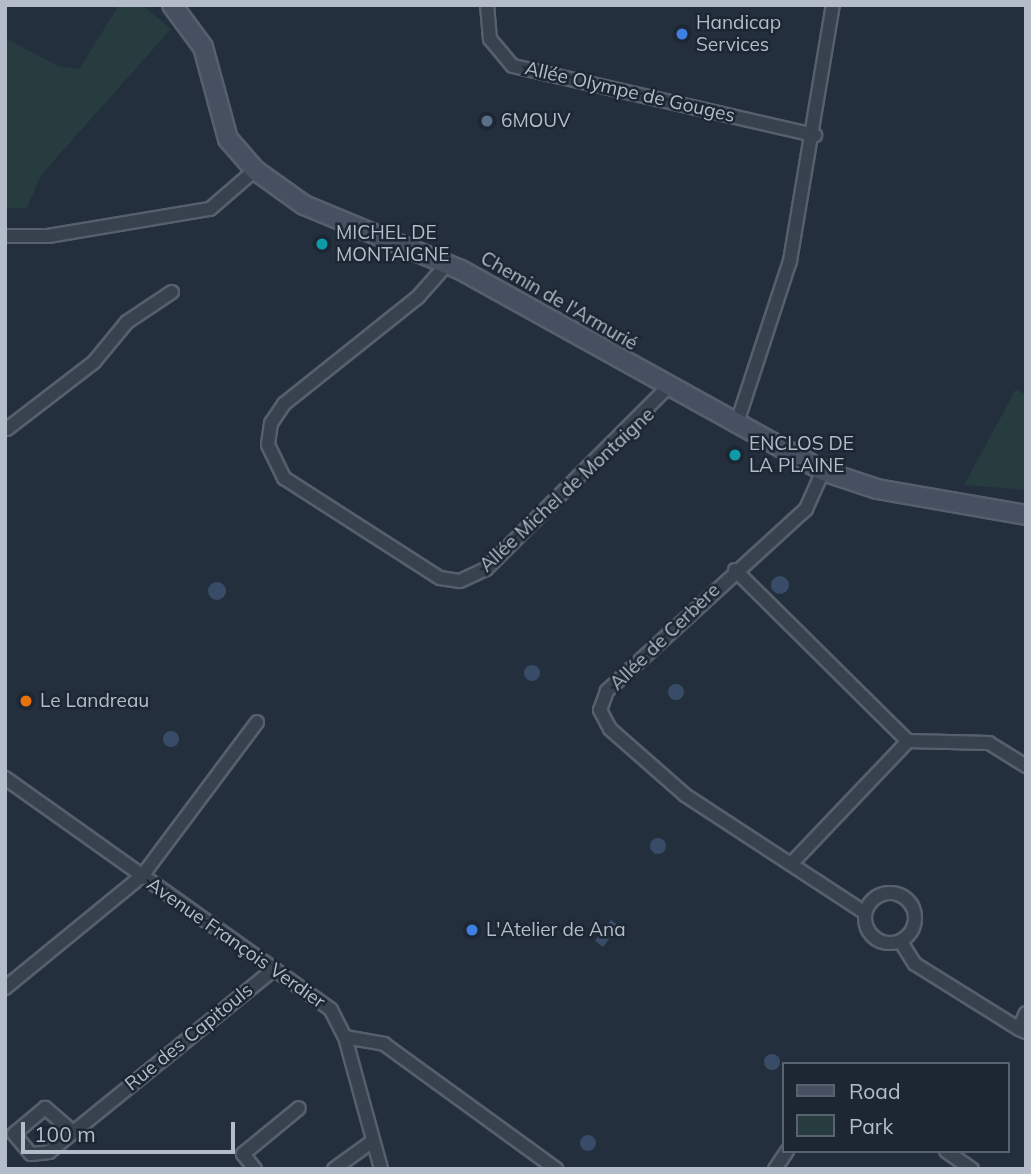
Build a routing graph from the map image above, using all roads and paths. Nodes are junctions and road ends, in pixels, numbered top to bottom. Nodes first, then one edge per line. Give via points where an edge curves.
1 (172, 5) edge
2 (487, 5) edge
3 (833, 5) edge
4 (815, 135) junction
5 (254, 170) junction
6 (5, 236) edge
7 (448, 263) junction
8 (172, 292) dead end
9 (668, 387) junction
10 (736, 426) junction
11 (6, 429) edge
12 (823, 471) junction
13 (1026, 515) edge
14 (735, 570) junction
15 (257, 722) dead end
16 (908, 741) junction
17 (1026, 766) edge
18 (5, 778) edge
19 (791, 864) junction
20 (142, 876) junction
21 (865, 913) junction
22 (901, 942) junction
23 (273, 970) junction
24 (5, 988) edge
25 (1026, 1013) edge
26 (1023, 1030) edge
27 (345, 1037) junction
28 (299, 1108) dead end
29 (73, 1132) junction
30 (373, 1141) junction
31 (786, 1153) edge
32 (949, 1153) edge
33 (255, 1169) edge
34 (334, 1169) edge
35 (382, 1169) edge
36 (556, 1169) edge
37 (775, 1169) edge
38 (972, 1169) edge

1 - 5 street, Chemin de l'Armurié via 203,47 223,130
2 - 4 street, Allée Olympe de Gouges via 490,39 513,66
3 - 4 street
4 - 10 street via 790,261
5 - 6 street via 210,209 48,236
5 - 7 street, Chemin de l'Armurié via 329,219
7 - 9 street, Chemin de l'Armurié
7 - 9 street, Allée Michel de Montaigne via 418,297 284,404 271,424 268,445 284,478 440,578 460,581 486,569
8 - 11 street via 127,322 94,362
9 - 10 street, Chemin de l'Armurié
10 - 12 street, Chemin de l'Armurié
12 - 13 street, Chemin de l'Armurié via 890,491
12 - 14 street, Allée de Cerbère via 806,509
14 - 16 street, Allée de Cerbère
14 - 19 street, Allée de Cerbère via 607,691 600,710 610,729 685,795
15 - 20 street
16 - 17 street via 989,743
16 - 19 street
18 - 20 street, Avenue François Verdier
19 - 21 street, Allée de Cerbère
20 - 23 street, Avenue François Verdier
20 - 24 street
21 - 22 street, Allée de Cerbère via 874,938
21 - 22 street via 882,894 907,899 916,922
22 - 26 street via 915,964
23 - 27 street, Avenue François Verdier via 331,1010
23 - 29 street, Rue des Capitouls
25 - 26 street
27 - 30 street, Avenue François Verdier
27 - 36 street via 384,1044
28 - 33 street via 243,1154
29 - 29 street, Rue des Capitouls via 38,1156 14,1134 45,1108
30 - 34 street
30 - 35 street, Avenue François Verdier
31 - 37 street
32 - 38 street

